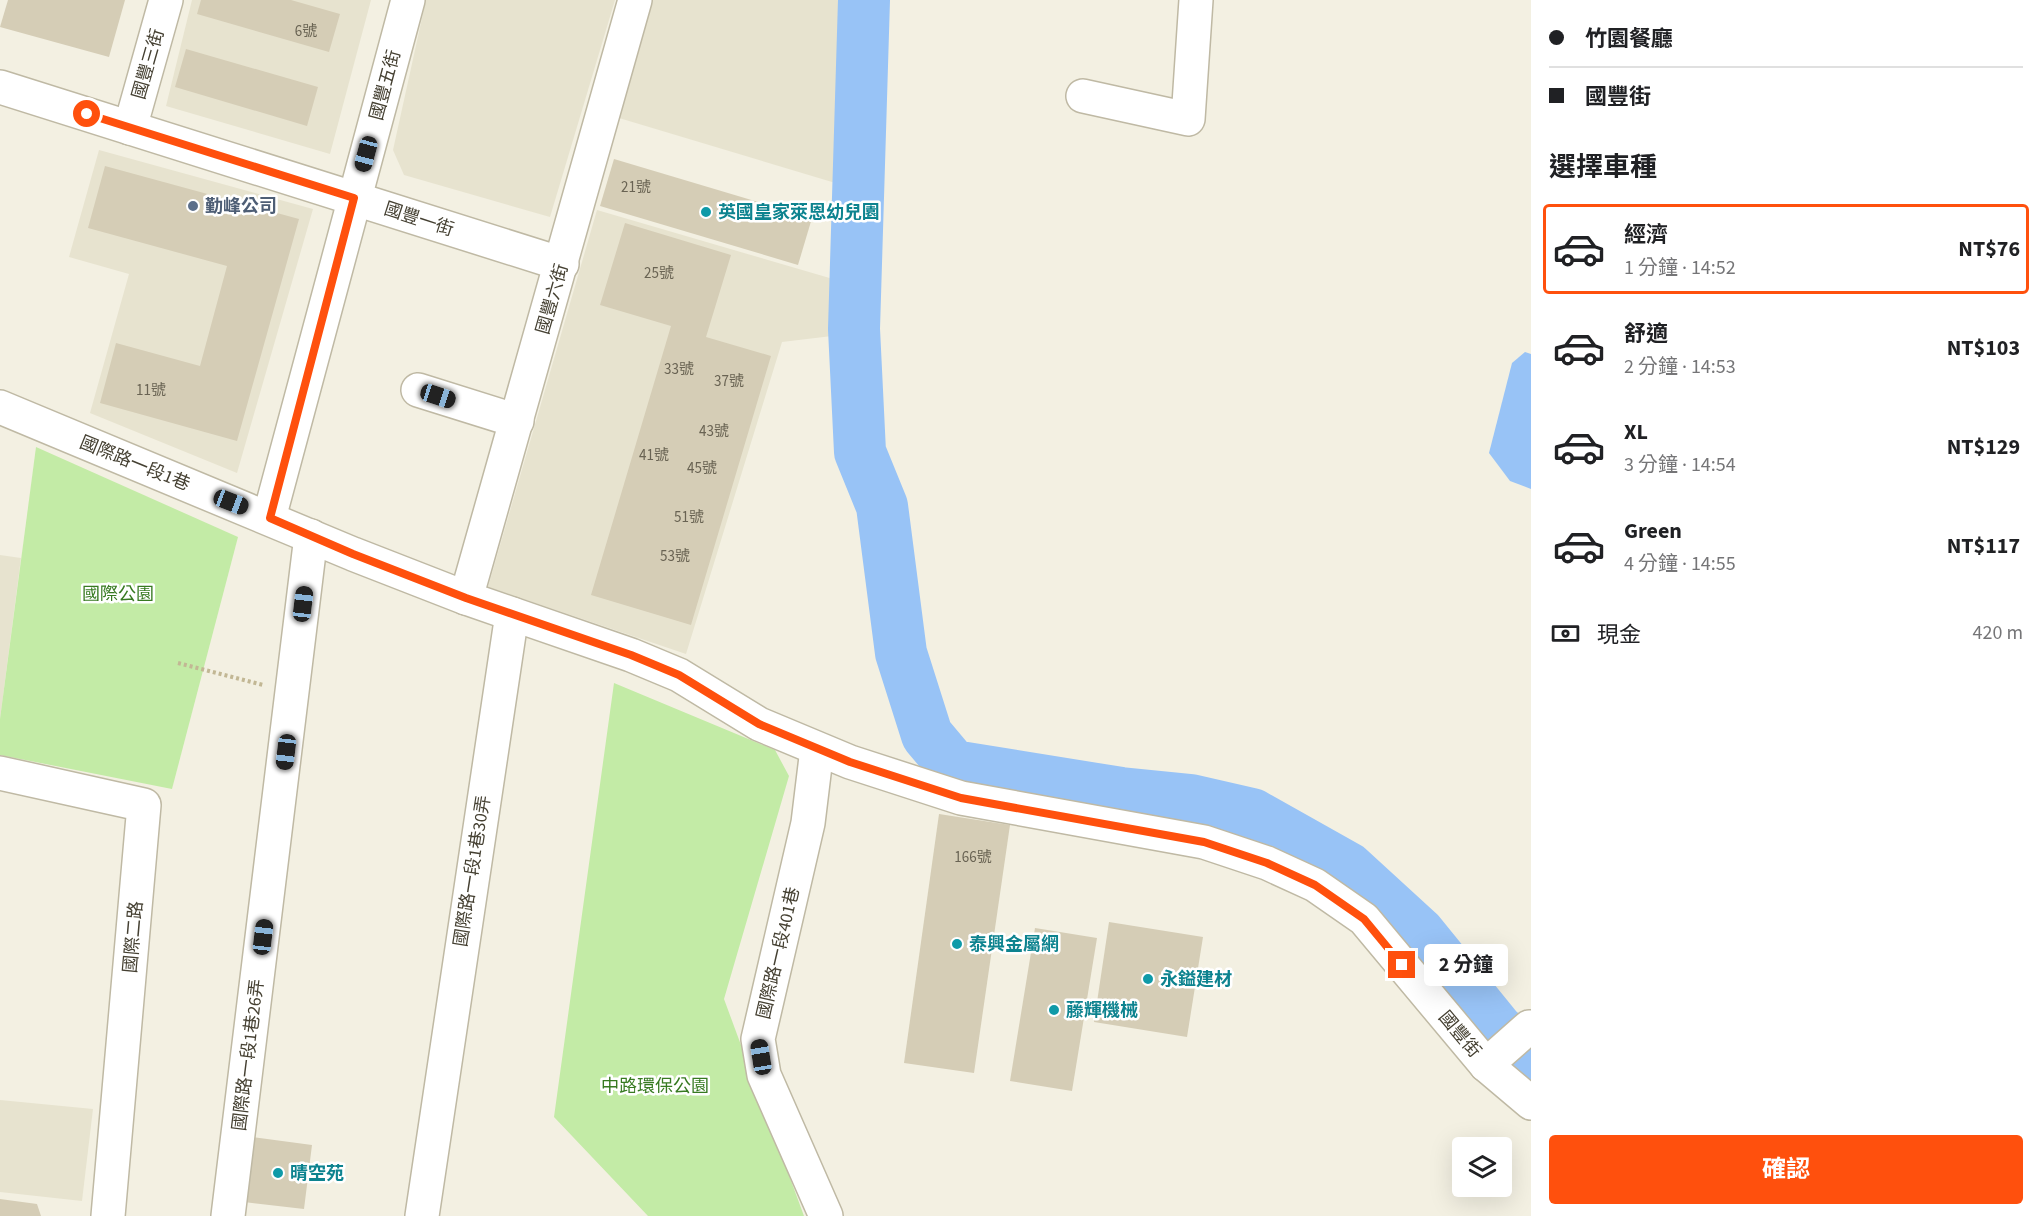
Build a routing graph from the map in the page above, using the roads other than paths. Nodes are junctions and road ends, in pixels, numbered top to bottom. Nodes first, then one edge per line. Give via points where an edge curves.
1 (166, 0) edge
2 (408, 0) edge
3 (635, 0) edge
4 (1196, 0) edge
5 (0, 87) edge
6 (1083, 96) dead end
7 (130, 128) junction
8 (354, 198) junction
9 (562, 264) junction
10 (418, 390) dead end
11 (0, 407) edge
12 (517, 421) junction
13 (270, 518) junction
14 (311, 537) junction
15 (466, 598) junction
16 (512, 614) junction
17 (817, 749) junction
18 (0, 773) edge
19 (1529, 1027) dead end
20 (1486, 1065) junction
21 (1531, 1103) edge
22 (108, 1216) edge
23 (228, 1216) edge
24 (422, 1216) edge
25 (826, 1216) edge

1 - 7 street, 國豐三街
2 - 8 street, 國豐五街
3 - 9 street, 國豐六街
4 - 6 street via 1188,119
5 - 7 street, 國豐一街
7 - 8 street, 國豐一街
8 - 9 street, 國豐一街
8 - 13 street, 國豐五街
9 - 12 street, 國豐六街
10 - 12 street
11 - 13 street, 國際路一段1巷
12 - 15 street, 國豐六街
13 - 14 street, 國豐街
14 - 15 street, 國豐街
14 - 23 street, 國際路一段1巷26弄
15 - 16 street, 國豐街
16 - 17 street, 國豐街 via 679,675 759,724
16 - 24 street, 國際路一段1巷30弄
17 - 20 street, 國豐街 via 961,798 1204,842 1267,863 1315,885 1364,919
17 - 25 street, 國際路一段401巷 via 808,823 758,1039 764,1075
18 - 22 street, 國際二路 via 144,805
19 - 20 street
20 - 21 street, 國豐街

